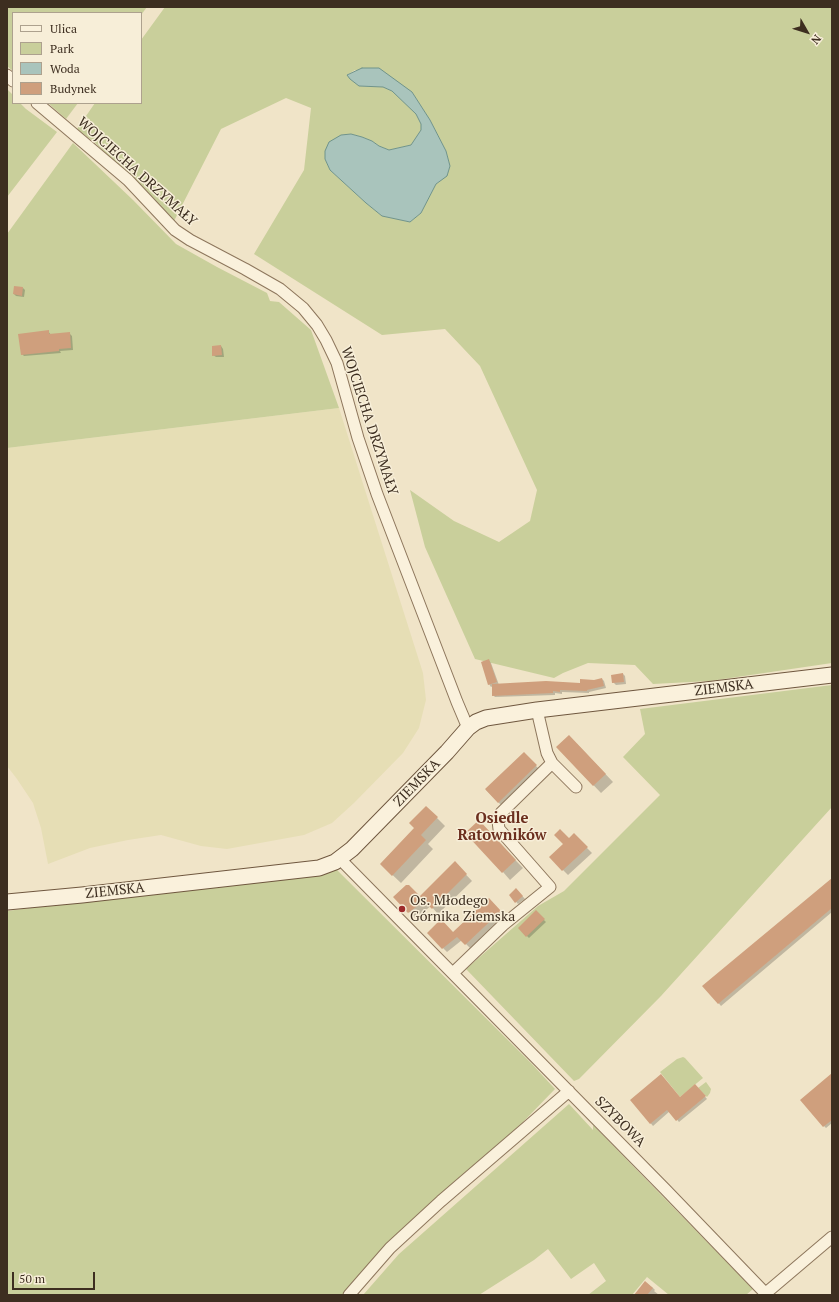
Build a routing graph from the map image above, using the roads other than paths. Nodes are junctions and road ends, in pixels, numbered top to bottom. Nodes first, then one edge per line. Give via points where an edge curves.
1 (39, 104) edge
2 (832, 675) edge
3 (536, 710) junction
4 (468, 728) junction
5 (552, 763) junction
6 (576, 787) dead end
7 (340, 859) junction
8 (7, 902) edge
9 (453, 973) junction
10 (569, 1091) junction
11 (832, 1237) edge
12 (767, 1294) edge
13 (349, 1295) edge

1 - 4 street, WOJCIECHA DRZYMAŁY via 133,185 175,230 283,291 303,308 317,325 337,363 377,494
2 - 3 street, ZIEMSKA
3 - 4 street, ZIEMSKA via 486,718
3 - 5 street
4 - 7 street, ZIEMSKA via 370,832
5 - 6 street
5 - 9 street via 502,813 498,821 499,829 550,887 503,925
7 - 8 street, ZIEMSKA via 312,869
7 - 9 street, SZYBOWA
9 - 10 street, SZYBOWA
10 - 12 street, SZYBOWA
10 - 13 street via 390,1248
11 - 12 street, SZYBOWA

